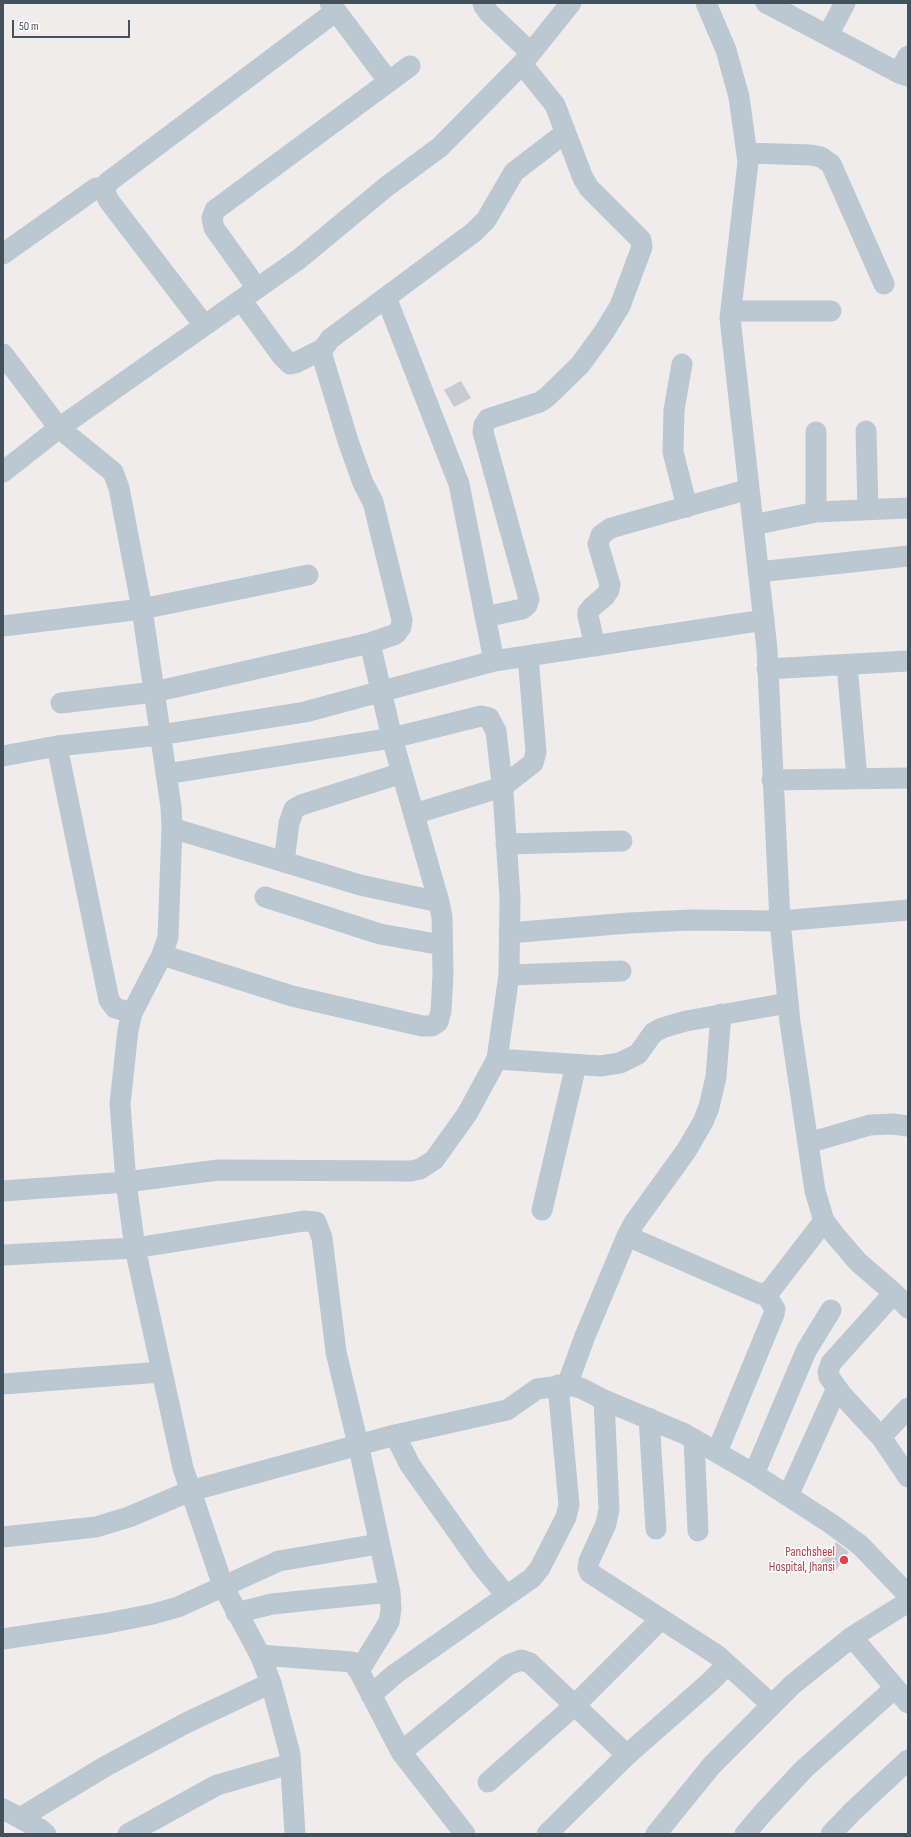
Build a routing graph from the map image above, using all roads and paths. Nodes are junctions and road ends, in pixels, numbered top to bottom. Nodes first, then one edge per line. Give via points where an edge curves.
1 (484, 3) edge
2 (572, 3) edge
3 (706, 3) edge
4 (766, 3) edge
5 (845, 3) edge
6 (333, 7) edge
7 (828, 35) junction
8 (526, 59) junction
9 (410, 66) dead end
10 (905, 68) edge
11 (389, 82) junction
12 (565, 133) junction
13 (748, 153) junction
14 (105, 188) junction
15 (3, 254) edge
16 (884, 284) dead end
17 (249, 294) junction
18 (386, 297) junction
19 (831, 310) dead end
20 (731, 311) junction
21 (204, 325) junction
22 (323, 349) junction
23 (3, 354) edge
24 (682, 364) dead end
25 (59, 428) junction
26 (866, 431) dead end
27 (816, 432) dead end
28 (3, 472) edge
29 (749, 489) junction
30 (687, 507) junction
31 (908, 508) edge
32 (868, 510) junction
33 (816, 512) junction
34 (753, 525) junction
35 (908, 556) edge
36 (758, 572) junction
37 (308, 575) dead end
38 (142, 610) junction
39 (485, 616) junction
40 (764, 620) junction
41 (3, 626) edge
42 (370, 643) junction
43 (595, 646) junction
44 (528, 656) junction
45 (494, 661) junction
46 (908, 662) edge
47 (847, 665) junction
48 (767, 669) junction
49 (154, 692) junction
50 (381, 692) junction
51 (61, 703) dead end
52 (160, 735) junction
53 (392, 738) junction
54 (57, 746) junction
55 (3, 756) edge
56 (402, 773) junction
57 (166, 774) junction
58 (857, 778) junction
59 (908, 778) edge
60 (772, 780) junction
61 (502, 787) junction
62 (414, 814) junction
63 (172, 828) junction
64 (622, 841) dead end
65 (506, 844) junction
66 (284, 862) junction
67 (265, 897) dead end
68 (439, 902) junction
69 (908, 910) edge
70 (780, 921) junction
71 (510, 933) junction
72 (442, 945) junction
73 (162, 955) junction
74 (621, 971) dead end
75 (509, 975) junction
76 (788, 1003) junction
77 (132, 1013) junction
78 (722, 1014) junction
79 (497, 1059) junction
80 (576, 1064) junction
81 (908, 1126) edge
82 (808, 1143) junction
83 (3, 1176) edge
84 (126, 1182) junction
85 (11, 1190) edge
86 (542, 1210) dead end
87 (824, 1221) junction
88 (627, 1236) junction
89 (135, 1248) junction
90 (3, 1255) edge
91 (765, 1293) junction
92 (901, 1300) edge
93 (831, 1310) dead end
94 (161, 1372) junction
95 (3, 1384) edge
96 (562, 1385) junction
97 (838, 1388) junction
98 (604, 1400) junction
99 (908, 1408) edge
100 (649, 1418) junction
101 (395, 1435) junction
102 (881, 1437) junction
103 (694, 1439) junction
104 (358, 1445) junction
105 (717, 1452) junction
106 (754, 1474) junction
107 (908, 1477) edge
108 (190, 1491) junction
109 (788, 1496) junction
110 (656, 1529) dead end
111 (698, 1531) dead end
112 (3, 1537) edge
113 (378, 1544) junction
114 (223, 1586) junction
115 (390, 1592) junction
116 (506, 1595) junction
117 (908, 1595) edge
118 (908, 1602) edge
119 (236, 1613) junction
120 (661, 1619) junction
121 (852, 1637) junction
122 (3, 1639) edge
123 (260, 1655) junction
124 (727, 1665) junction
125 (359, 1671) junction
126 (271, 1683) junction
127 (371, 1695) junction
128 (902, 1696) edge
129 (772, 1705) junction
130 (574, 1706) junction
131 (401, 1752) junction
132 (627, 1755) junction
133 (908, 1760) edge
134 (290, 1764) junction
135 (488, 1782) dead end
136 (11, 1813) edge
137 (46, 1834) edge
138 (128, 1834) edge
139 (295, 1834) edge
140 (465, 1834) edge
141 (547, 1834) edge
142 (656, 1834) edge
143 (745, 1834) edge
144 (831, 1834) edge

1 - 8 street
2 - 8 street
3 - 13 street via 726,50 739,97
4 - 7 street
5 - 7 street
6 - 11 street
6 - 14 street via 113,178
7 - 10 street
8 - 12 street via 555,105
8 - 17 street via 440,147
9 - 11 street
11 - 17 street via 215,210 212,218 214,228
12 - 18 street via 514,172 486,220 474,232
12 - 39 street via 589,188 641,240 642,248 620,306 580,365 540,402 488,419 484,425 529,599 522,609
13 - 16 street via 811,155 821,157 831,164
13 - 20 street
14 - 15 street via 96,188
14 - 21 street via 110,201
17 - 21 street
17 - 22 street via 282,356 290,364 295,364
18 - 22 street via 330,339
18 - 39 street via 459,484
19 - 20 street
20 - 29 street
21 - 25 street
22 - 42 street via 322,355 348,441 363,483 373,502 402,620 396,634
23 - 25 street
24 - 30 street via 674,410 673,452
25 - 28 street
25 - 38 street via 113,472 116,478
26 - 32 street
27 - 33 street
29 - 30 street
29 - 34 street
30 - 43 street via 612,528 601,536 598,544 610,585 605,596 588,612
31 - 32 street
32 - 33 street
33 - 34 street
34 - 36 street
35 - 36 street
36 - 40 street
37 - 38 street
38 - 41 street
38 - 49 street
39 - 45 street
40 - 43 street
40 - 48 street
42 - 49 street
42 - 50 street
43 - 44 street
44 - 45 street
44 - 61 street via 536,758
45 - 50 street
46 - 47 street
47 - 48 street
47 - 58 street
48 - 60 street
49 - 51 street
49 - 52 street
50 - 52 street via 305,712
50 - 53 street
52 - 54 street
52 - 57 street
53 - 56 street
53 - 57 street
53 - 61 street via 481,716 489,718 496,731
54 - 55 street
54 - 77 street via 109,1000 115,1008
56 - 62 street
56 - 66 street via 294,809 289,823
57 - 63 street
58 - 59 street
58 - 60 street
60 - 70 street
61 - 62 street
61 - 65 street
62 - 68 street
63 - 66 street
63 - 73 street via 168,937
64 - 65 street
65 - 71 street
66 - 68 street via 360,885
67 - 72 street via 380,934
68 - 72 street
69 - 70 street
70 - 71 street via 690,920
70 - 76 street
71 - 75 street
72 - 73 street via 441,1011 438,1022 432,1026 422,1026 292,996
73 - 77 street
74 - 75 street
75 - 79 street
76 - 78 street
76 - 82 street
77 - 84 street via 120,1104
78 - 80 street via 662,1028 653,1033 638,1054 626,1061 600,1066
78 - 88 street via 716,1078 709,1108 686,1151
79 - 80 street
79 - 84 street via 467,1114 434,1160 420,1169 218,1170
80 - 86 street
81 - 82 street via 870,1126
82 - 87 street via 815,1191
83 - 85 street
84 - 85 street
84 - 89 street
87 - 91 street via 770,1291
87 - 92 street via 858,1262
88 - 91 street via 760,1294
88 - 96 street
89 - 90 street
89 - 94 street
89 - 104 street via 304,1221 316,1222 322,1238 336,1352
91 - 105 street via 775,1308 774,1314
92 - 97 street via 830,1363 829,1377
93 - 106 street via 806,1351
94 - 95 street
94 - 108 street
96 - 98 street via 581,1388
96 - 101 street via 537,1389 507,1410
96 - 116 street via 569,1499 566,1517 540,1568 532,1578
97 - 102 street
97 - 109 street
98 - 100 street
98 - 120 street via 609,1509 606,1524 588,1568 594,1577
99 - 102 street
100 - 103 street
100 - 110 street
101 - 104 street
101 - 116 street via 410,1465 481,1565
102 - 107 street
103 - 105 street
103 - 111 street
104 - 108 street
104 - 113 street
105 - 106 street
106 - 109 street
108 - 112 street via 129,1517 96,1527
108 - 114 street
109 - 117 street via 860,1545
113 - 114 street via 279,1561
113 - 115 street
114 - 119 street
114 - 122 street via 178,1607 153,1614
115 - 119 street via 272,1604
115 - 125 street via 389,1622
116 - 127 street via 395,1674
118 - 121 street
119 - 123 street
120 - 124 street via 717,1655
120 - 130 street
121 - 128 street
121 - 129 street via 792,1685
123 - 125 street via 343,1660 352,1662
123 - 126 street
124 - 129 street
124 - 132 street
125 - 127 street
126 - 134 street via 288,1743
126 - 136 street via 186,1723
127 - 131 street
128 - 143 street via 804,1769
129 - 142 street via 712,1765
130 - 131 street via 530,1663 521,1660 515,1662
130 - 132 street
130 - 135 street
131 - 140 street
132 - 141 street
133 - 144 street
134 - 138 street via 217,1784
134 - 139 street
136 - 137 street

